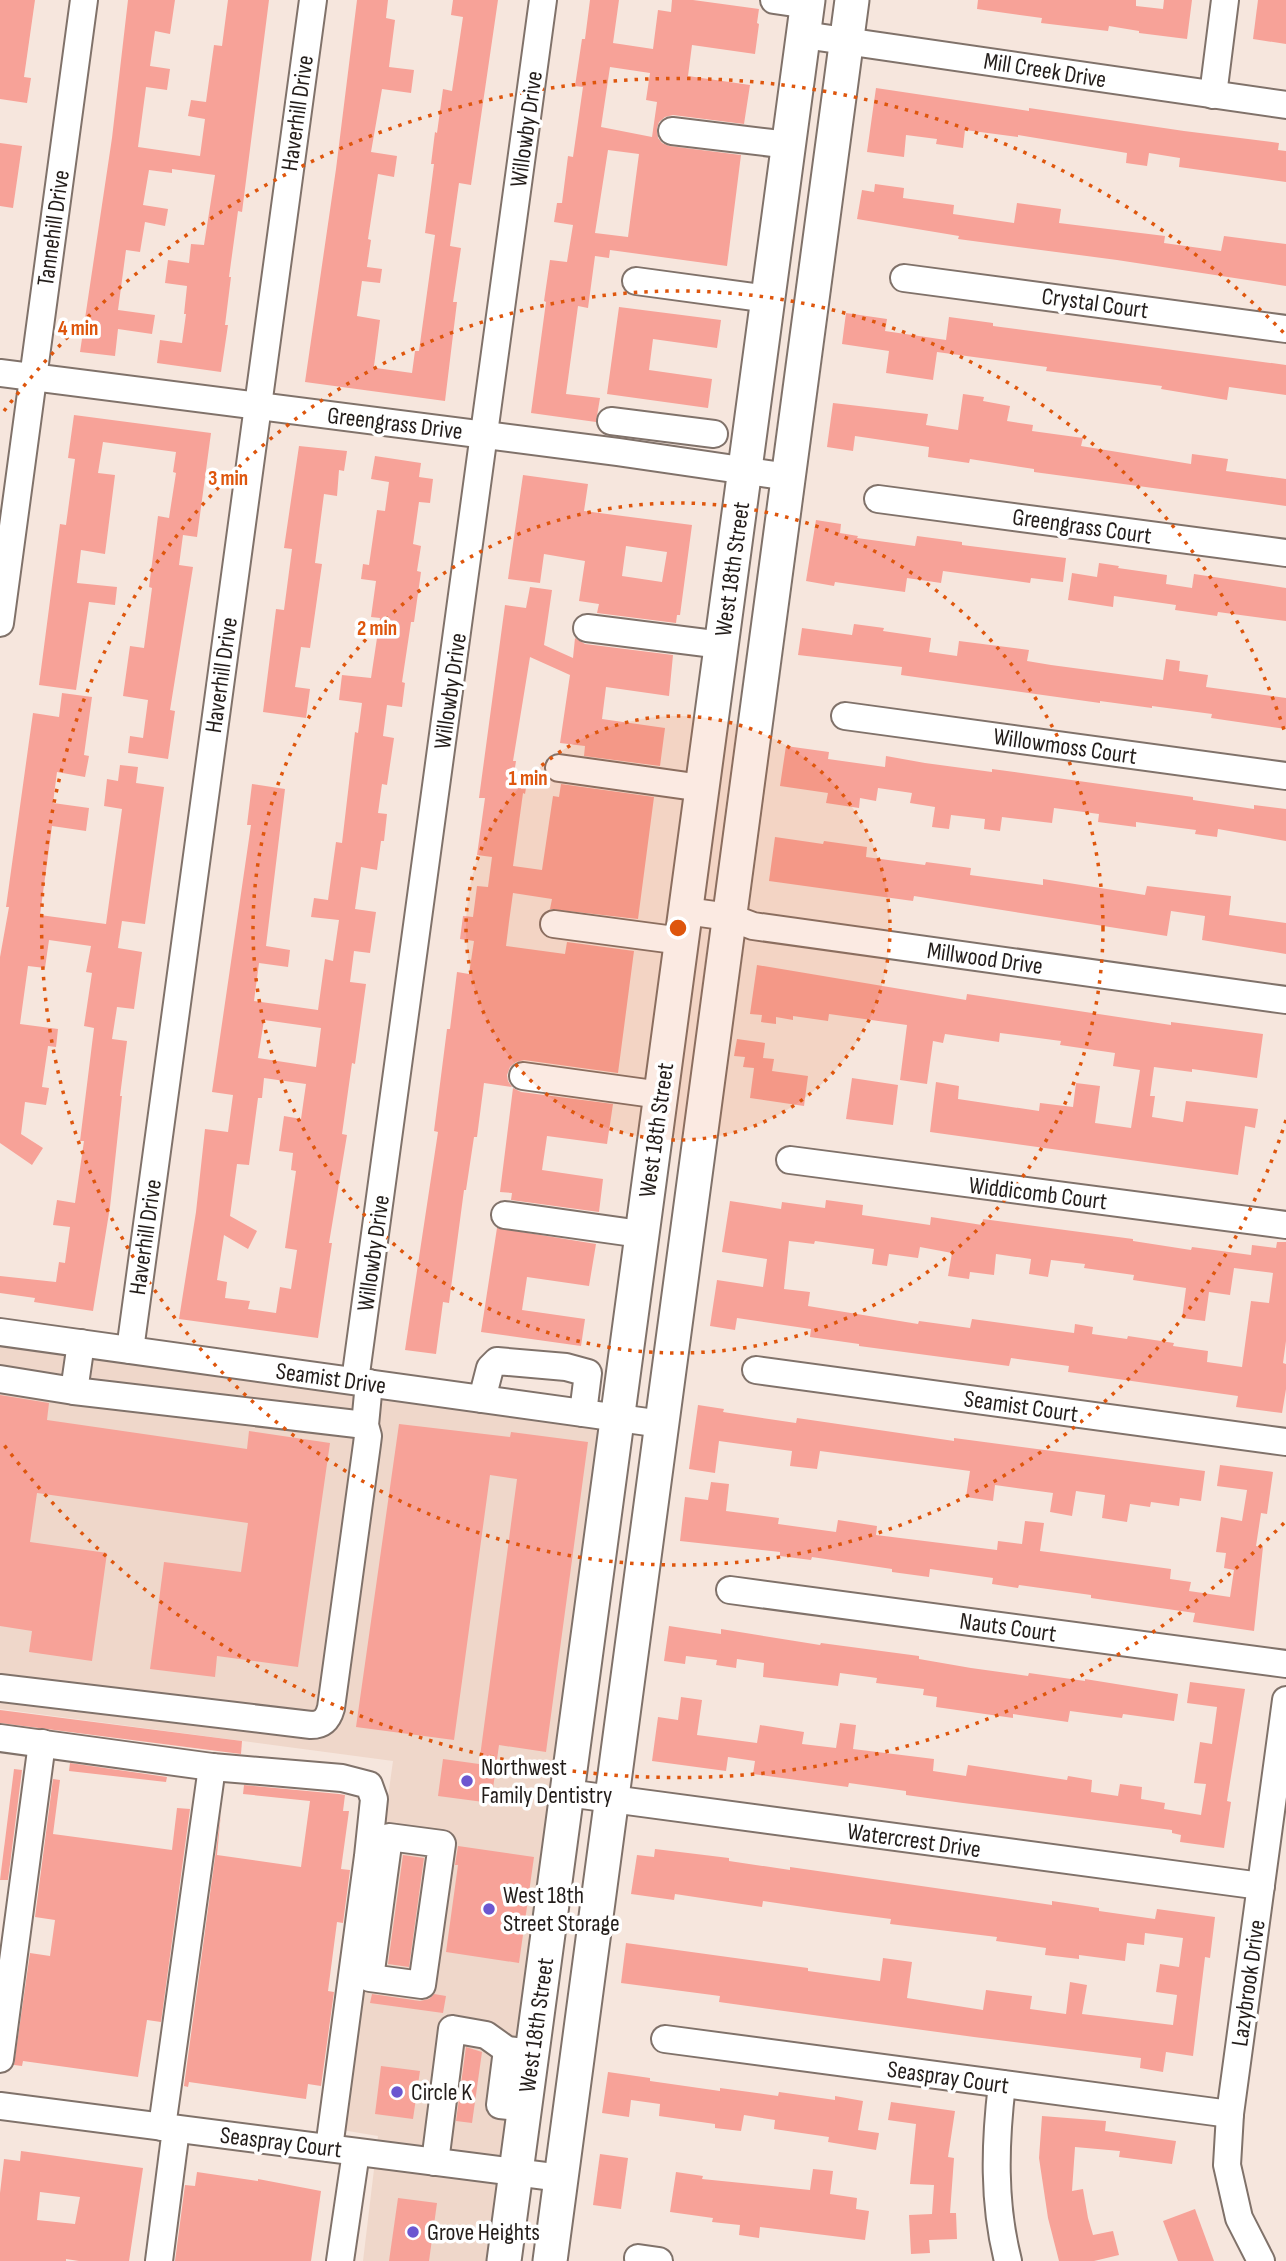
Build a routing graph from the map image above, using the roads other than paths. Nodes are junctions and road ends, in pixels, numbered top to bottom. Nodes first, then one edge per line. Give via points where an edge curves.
1 (84, 0) edge
2 (313, 0) edge
3 (543, 0) edge
4 (774, 0) edge
5 (852, 0) edge
6 (1225, 0) edge
7 (807, 13) edge
8 (846, 40) junction
9 (1213, 95) junction
10 (1286, 105) edge
11 (672, 131) dead end
12 (789, 145) junction
13 (774, 255) junction
14 (817, 261) junction
15 (904, 278) dead end
16 (636, 281) dead end
17 (768, 299) junction
18 (1286, 329) edge
19 (0, 373) edge
20 (33, 377) junction
21 (258, 406) junction
22 (485, 435) junction
23 (618, 452) junction
24 (710, 467) junction
25 (746, 471) junction
26 (789, 477) junction
27 (878, 499) dead end
28 (1286, 553) edge
29 (0, 623) edge
30 (587, 628) dead end
31 (722, 645) junction
32 (845, 716) dead end
33 (559, 768) dead end
34 (1286, 776) edge
35 (702, 788) junction
36 (729, 917) junction
37 (554, 924) dead end
38 (684, 926) junction
39 (1286, 1000) edge
40 (523, 1076) dead end
41 (661, 1095) junction
42 (790, 1160) dead end
43 (652, 1162) junction
44 (696, 1168) junction
45 (505, 1215) dead end
46 (1286, 1225) edge
47 (641, 1234) junction
48 (0, 1332) edge
49 (81, 1343) junction
50 (130, 1350) junction
51 (233, 1364) junction
52 (756, 1370) dead end
53 (0, 1379) edge
54 (362, 1382) junction
55 (74, 1391) junction
56 (482, 1399) junction
57 (225, 1408) junction
58 (583, 1413) junction
59 (617, 1418) junction
60 (662, 1424) junction
61 (365, 1425) junction
62 (1286, 1442) edge
63 (730, 1590) dead end
64 (1286, 1664) edge
65 (0, 1688) edge
66 (1286, 1700) edge
67 (0, 1738) edge
68 (42, 1743) junction
69 (212, 1767) junction
70 (567, 1793) junction
71 (612, 1799) junction
72 (1261, 1886) junction
73 (435, 1982) joint
74 (665, 2039) dead end
75 (519, 2052) junction
76 (0, 2059) edge
77 (1002, 2084) junction
78 (0, 2106) edge
79 (1230, 2114) junction
80 (169, 2128) junction
81 (329, 2148) junction
82 (356, 2152) junction
83 (435, 2162) junction
84 (516, 2172) junction
85 (561, 2178) junction
86 (159, 2261) edge
87 (340, 2261) edge
88 (504, 2261) edge
89 (550, 2261) edge
90 (1007, 2261) edge
91 (1261, 2261) edge

1 - 20 street, Tannehill Drive
2 - 21 street, Haverhill Drive
3 - 22 street, Willowby Drive
4 - 7 street, Mill Creek Drive
5 - 8 main road, West 18th Street
6 - 9 street
7 - 8 street, Mill Creek Drive
7 - 12 main road, West 18th Street
8 - 9 street, Mill Creek Drive
8 - 14 main road, West 18th Street
9 - 10 street, Mill Creek Drive
11 - 12 street
12 - 13 main road, West 18th Street
13 - 14 main road
13 - 17 main road, West 18th Street
14 - 26 main road, West 18th Street
15 - 18 street, Crystal Court
16 - 17 street
17 - 25 main road, West 18th Street
19 - 20 street, Greengrass Drive
20 - 21 street, Greengrass Drive
20 - 29 street, Tannehill Drive
21 - 22 street, Greengrass Drive
21 - 50 street, Haverhill Drive
22 - 23 street, Greengrass Drive
22 - 54 street, Willowby Drive
23 - 24 street, Greengrass Drive
23 - 24 street via 617,421 720,435
24 - 25 street, Greengrass Drive
25 - 26 street, Greengrass Drive
25 - 31 main road, West 18th Street
26 - 36 main road, West 18th Street
27 - 28 street, Greengrass Court
30 - 31 street
31 - 35 main road, West 18th Street
32 - 34 street, Willowmoss Court
33 - 35 street
35 - 38 main road, West 18th Street
36 - 38 street, Millwood Drive
36 - 39 street, Millwood Drive via 752,926
36 - 44 main road, West 18th Street
37 - 38 street, Millwood Drive
38 - 41 main road, West 18th Street
40 - 41 street
41 - 43 main road, West 18th Street
42 - 46 street, Widdicomb Court
43 - 44 main road
43 - 47 main road, West 18th Street
44 - 60 main road, West 18th Street
45 - 47 street
47 - 59 main road, West 18th Street
48 - 49 street, Seamist Drive
49 - 50 street, Seamist Drive
49 - 55 street
50 - 51 street, Seamist Drive
51 - 54 street, Seamist Drive
51 - 57 street
52 - 62 street, Seamist Court
53 - 55 street
54 - 56 street, Seamist Drive
54 - 61 street, Willowby Drive
55 - 57 street
56 - 58 street, Seamist Drive
56 - 58 street via 490,1368 497,1362 566,1367 588,1373
57 - 61 street
58 - 59 street, Seamist Drive
59 - 60 street, Seamist Drive
59 - 70 main road, West 18th Street
60 - 71 main road, West 18th Street
61 - 65 street, Willowby Drive via 368,1444 331,1708 319,1725
63 - 64 street, Nauts Court
66 - 72 street, Lazybrook Drive
67 - 68 street
68 - 69 street
68 - 76 street
69 - 80 street
69 - 81 street via 342,1778 369,1785 374,1799
70 - 71 street, Watercrest Drive
70 - 75 main road, West 18th Street
71 - 72 street, Watercrest Drive
71 - 85 main road, West 18th Street
72 - 79 street, Lazybrook Drive
73 - 73 street via 442,1844 390,1837 370,1978 422,1985
74 - 77 street, Seaspray Court
75 - 83 street via 486,2035 452,2029
75 - 84 main road, West 18th Street via 524,2108
77 - 79 street, Seaspray Court
77 - 90 street via 996,2139 997,2195
78 - 80 street, Seaspray Court
79 - 91 street, Lazybrook Drive via 1227,2165 1239,2218
80 - 81 street, Seaspray Court
80 - 86 street
81 - 82 street, Seaspray Court
82 - 83 street, Seaspray Court
82 - 87 street
83 - 84 street, Seaspray Court
84 - 85 street, Seaspray Court
84 - 88 main road, West 18th Street
85 - 89 main road, West 18th Street

